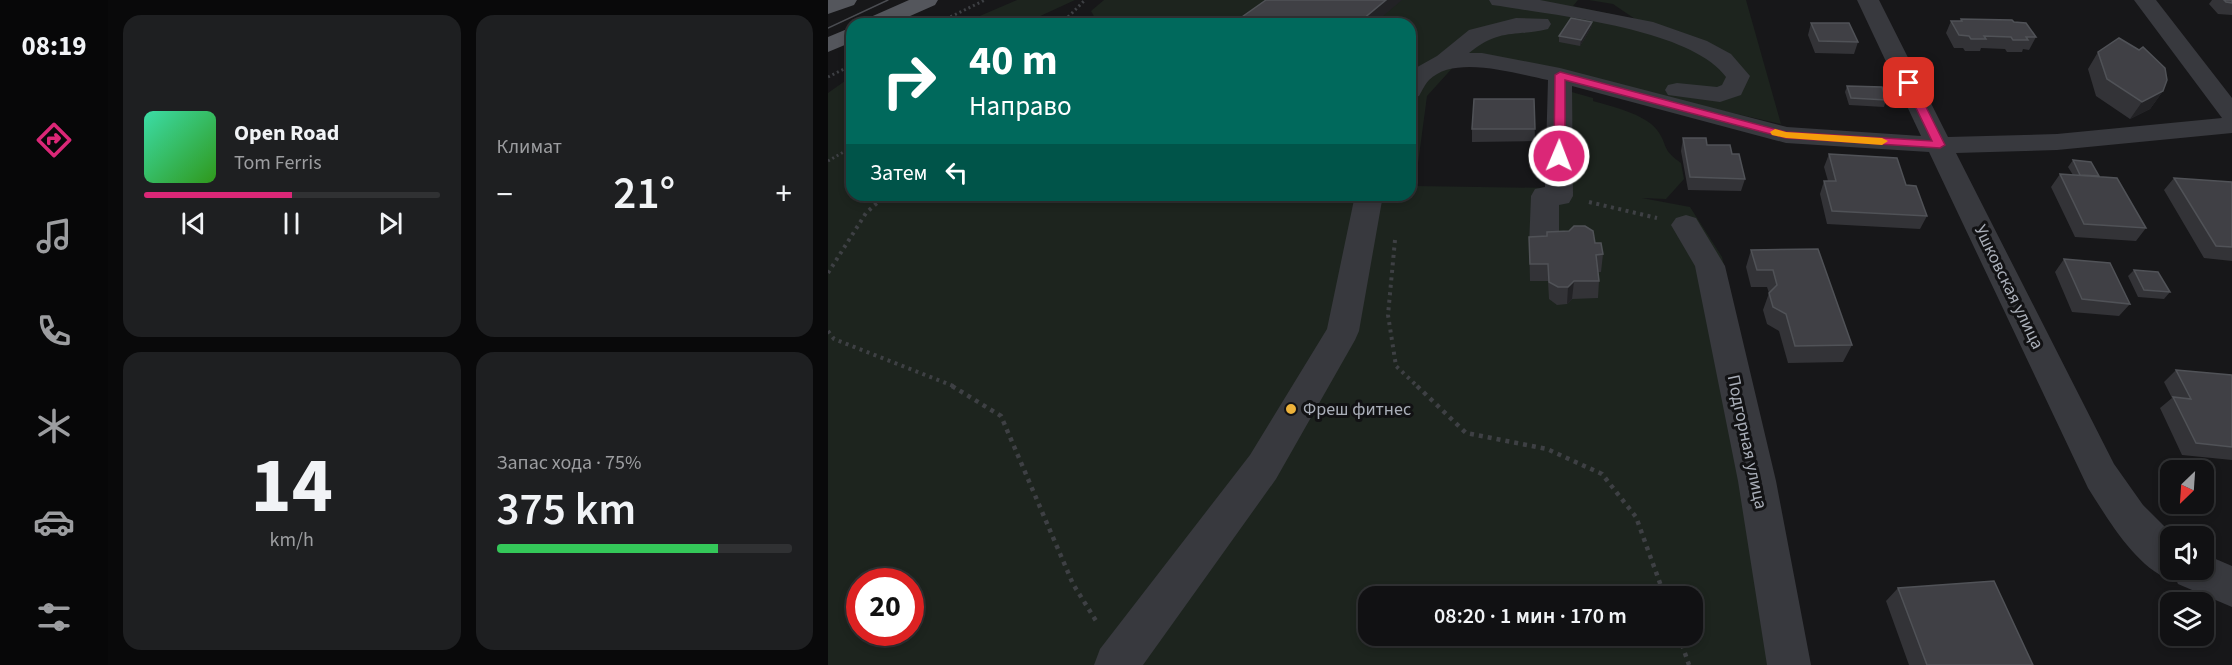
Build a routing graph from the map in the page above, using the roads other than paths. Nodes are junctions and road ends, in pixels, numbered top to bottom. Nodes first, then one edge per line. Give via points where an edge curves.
1 (846, 0) edge
2 (927, 0) edge
3 (1500, 0) edge
4 (1868, 0) edge
5 (2145, 0) edge
6 (828, 7) edge
7 (887, 18) edge
8 (1539, 24) dead end
9 (846, 37) edge
10 (828, 45) edge
11 (1445, 61) junction
12 (1560, 75) junction
13 (1416, 81) edge
14 (1657, 101) junction
15 (2232, 115) edge
16 (2232, 125) edge
17 (1940, 145) junction
18 (1368, 201) edge
19 (1686, 225) road end
20 (1544, 246) edge
21 (2160, 550) edge
22 (2214, 579) edge
23 (2232, 587) edge
24 (1118, 663) edge
25 (1789, 665) edge

1 - 6 main road
2 - 7 main road
3 - 14 street via 1628,23 1688,41 1725,60 1738,76 1732,90 1720,95 1669,89
4 - 17 street, Ушковская улица
5 - 15 street
8 - 11 street via 1516,25 1477,35
9 - 10 main road
11 - 12 street via 1482,60
11 - 13 street
12 - 14 street
12 - 20 street via 1558,196 1545,196
14 - 17 street via 1786,135
16 - 17 street via 2057,142
17 - 21 street, Ушковская улица via 2101,476 2128,518
18 - 24 street via 1343,332 1263,467
19 - 25 street, Подгорная улица via 1710,266 1756,481
22 - 23 street

